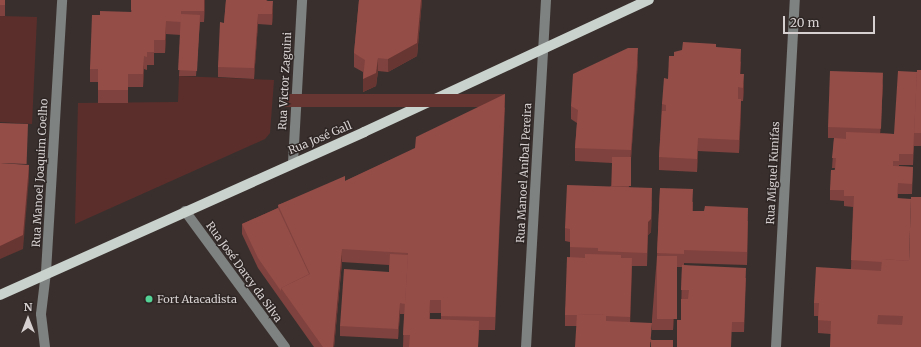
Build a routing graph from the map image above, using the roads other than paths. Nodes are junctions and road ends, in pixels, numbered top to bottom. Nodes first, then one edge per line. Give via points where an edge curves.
1 (62, 0) edge
2 (302, 0) edge
3 (546, 0) edge
4 (649, 0) edge
5 (795, 0) edge
6 (544, 48) junction
7 (293, 163) junction
8 (185, 211) junction
9 (46, 272) junction
10 (0, 295) edge
11 (45, 347) edge
12 (284, 347) edge
13 (526, 347) edge
14 (776, 347) edge

1 - 9 street, Rua Manoel Joaquim Coelho
2 - 7 street, Rua Victor Zaguini
3 - 6 street, Rua Manoel Aníbal Pereira
4 - 6 main road, Rua José Gall
5 - 14 street, Rua Miguel Kunifas
6 - 7 main road, Rua José Gall
6 - 13 street, Rua Manoel Aníbal Pereira
7 - 8 main road, Rua José Gall
8 - 9 main road, Rua José Gall
8 - 12 street, Rua José Darcy da Silva
9 - 10 main road, Rua José Gall
9 - 11 street, Rua Manoel Joaquim Coelho via 41,314

